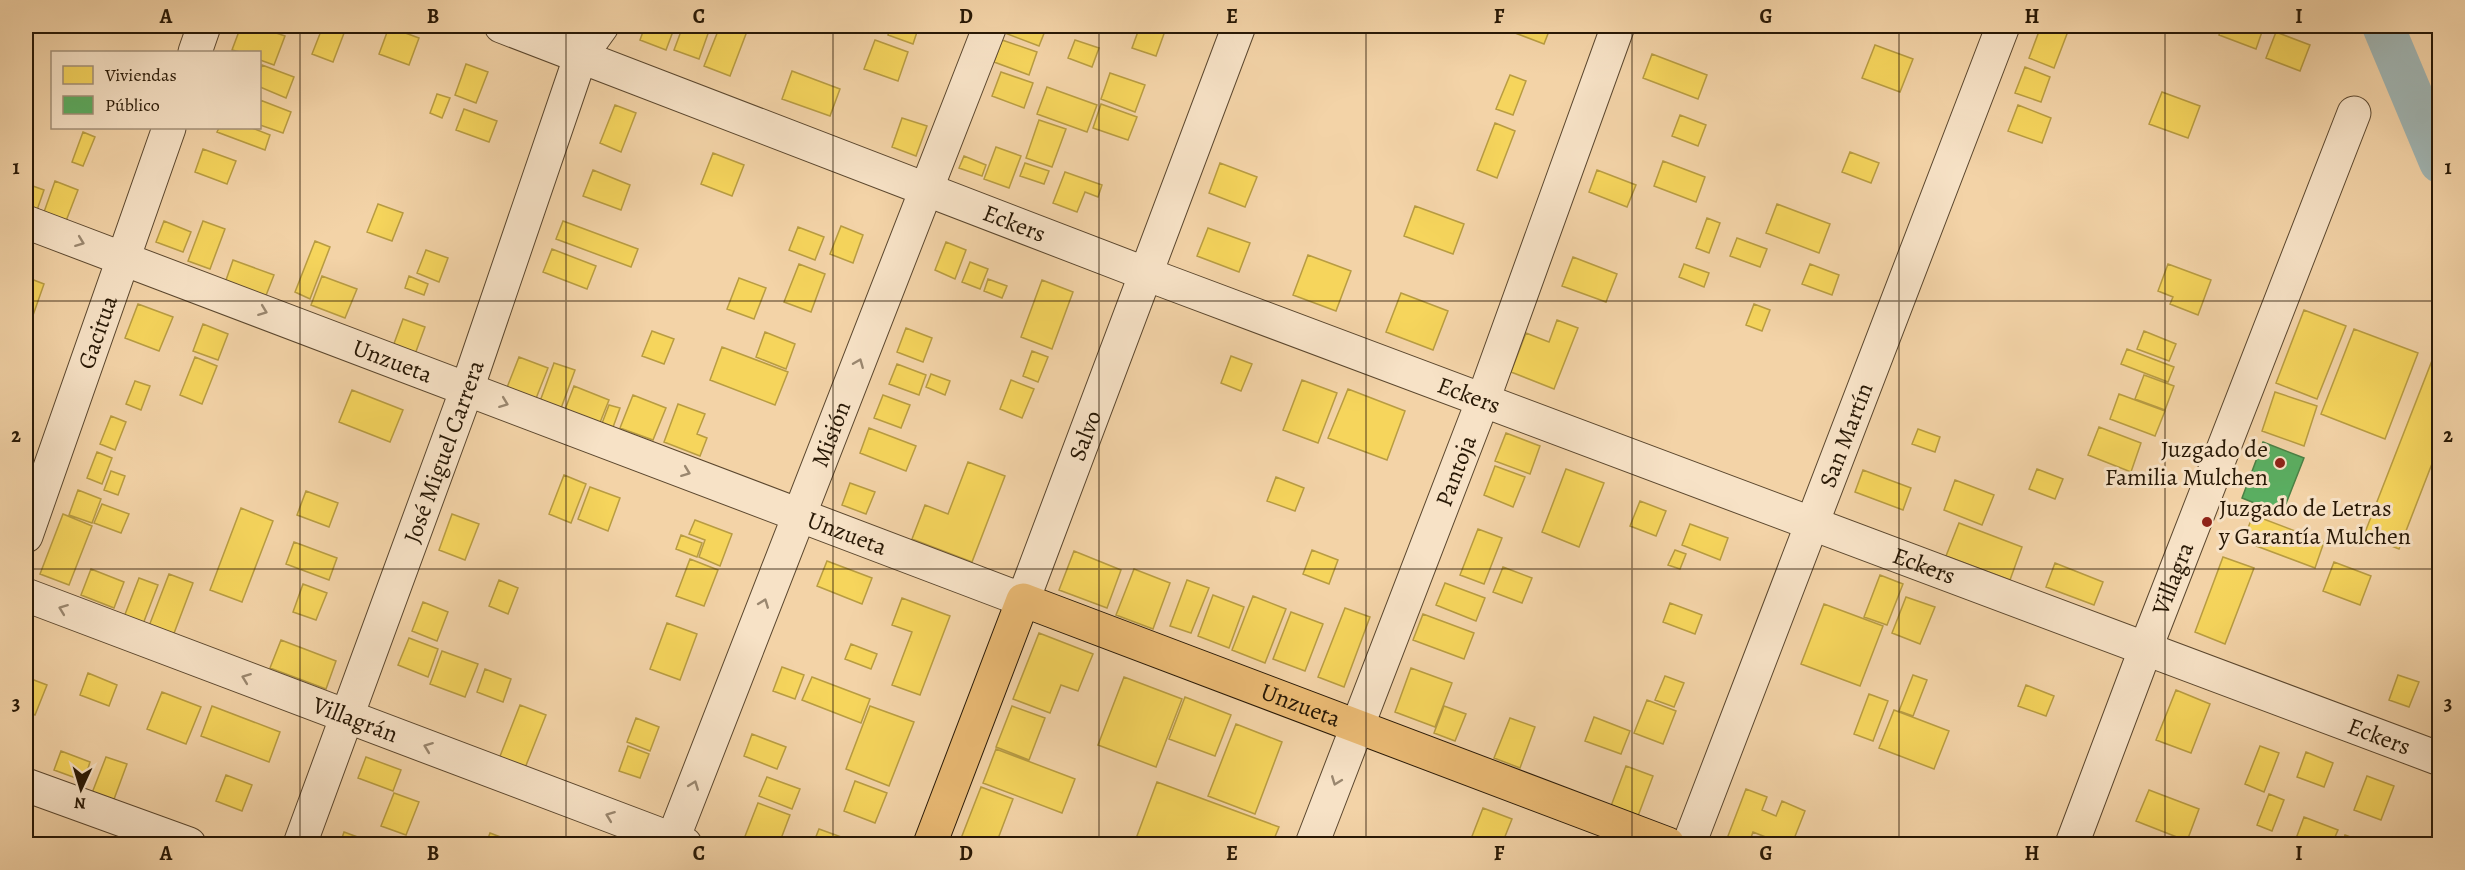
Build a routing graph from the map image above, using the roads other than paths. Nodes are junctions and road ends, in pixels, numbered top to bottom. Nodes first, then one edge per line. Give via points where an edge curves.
1 (204, 26) edge
2 (501, 26) edge
3 (602, 26) edge
4 (990, 26) edge
5 (1239, 26) edge
6 (1618, 26) edge
7 (2003, 26) edge
8 (576, 43) edge
9 (195, 51) edge
10 (2354, 113) dead end
11 (169, 129) edge
12 (928, 189) junction
13 (26, 222) edge
14 (123, 258) junction
15 (1146, 274) junction
16 (467, 389) junction
17 (1483, 400) junction
18 (799, 515) junction
19 (1812, 523) junction
20 (26, 536) edge
21 (26, 595) edge
22 (1023, 600) junction
23 (2146, 647) junction
24 (348, 717) junction
25 (1356, 726) junction
26 (2439, 759) edge
27 (26, 785) edge
28 (676, 843) edge
29 (189, 844) edge
30 (300, 844) edge
31 (930, 844) edge
32 (1312, 844) edge
33 (1668, 844) edge
34 (1689, 844) edge
35 (2072, 844) edge

1 - 9 street
2 - 8 street, Eckers
3 - 8 street, José Miguel Carrera
4 - 12 street, Misión
5 - 15 street, Salvo
6 - 17 street, Pantoja
7 - 19 street, San Martín
8 - 12 street, Eckers
8 - 16 street, José Miguel Carrera
10 - 23 street, Villagra
11 - 14 street, Gacitua
12 - 15 street, Eckers
18 -> 12 street, Misión
13 -> 14 street, Unzueta
14 -> 16 street, Unzueta
14 - 20 street, Gacitua
15 - 17 street, Eckers
15 - 22 street, Salvo
16 -> 18 street, Unzueta
16 - 24 street, José Miguel Carrera
17 - 19 street, Eckers
17 - 25 street, Pantoja
18 - 22 street, Unzueta
28 -> 18 street, Misión
19 - 23 street, Eckers
19 - 34 street, San Martín
24 -> 21 street, Villagrán
22 - 25 main road, Unzueta
22 - 31 main road, Salvo
23 - 26 street, Eckers
23 - 35 street, Villagra
28 -> 24 street, Villagrán
24 - 30 street, José Miguel Carrera
25 -> 32 street, Pantoja
25 - 33 main road, Unzueta
27 - 29 street

